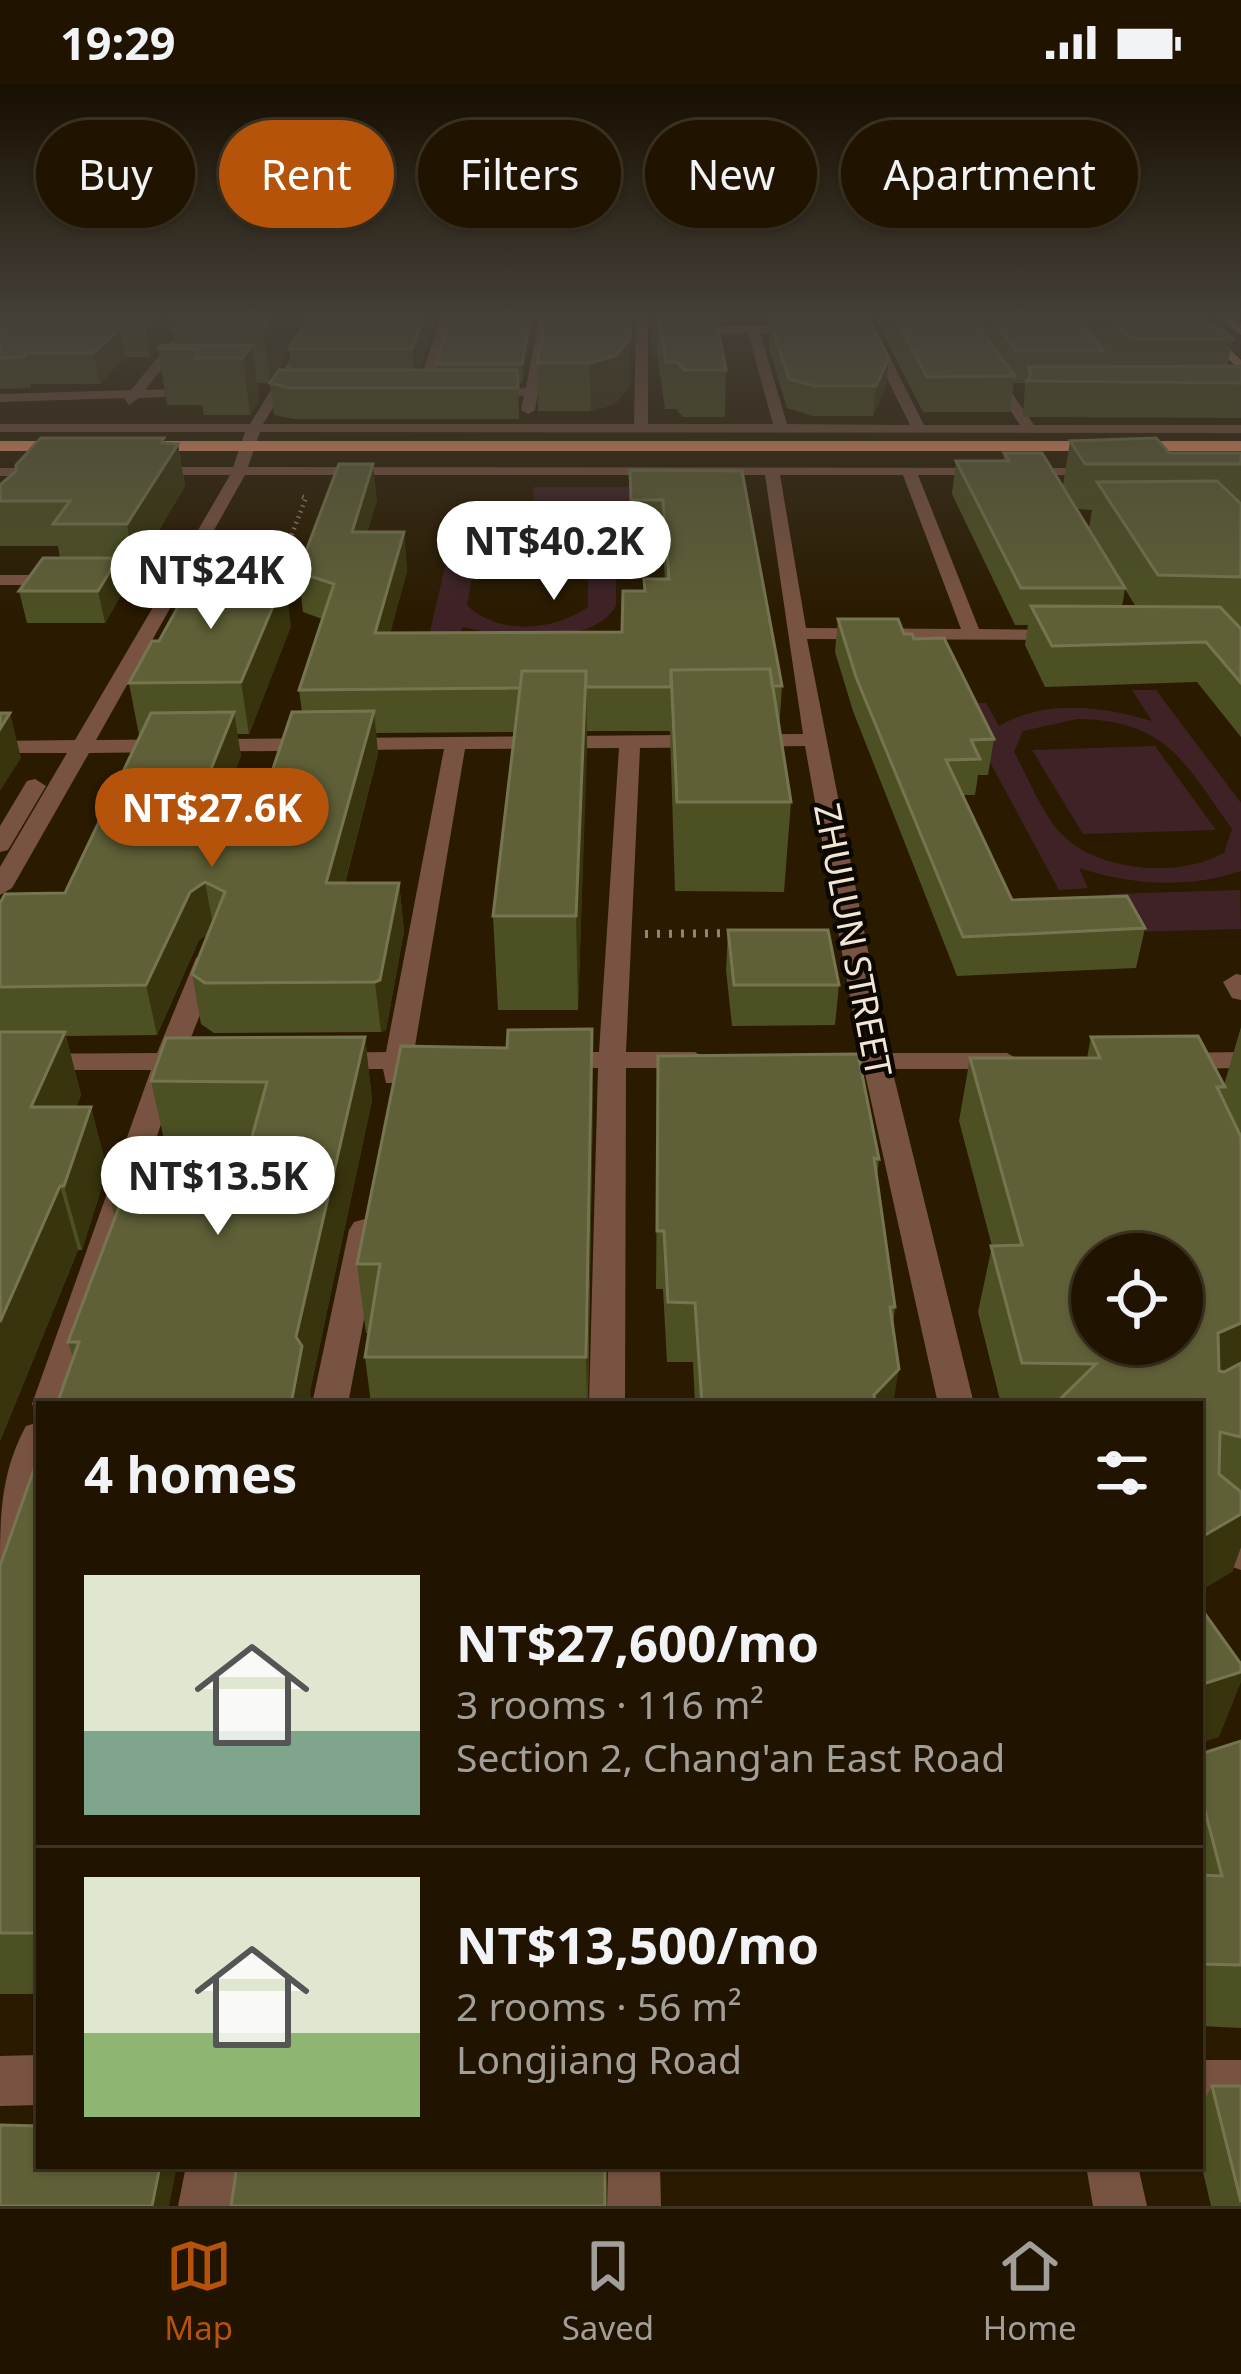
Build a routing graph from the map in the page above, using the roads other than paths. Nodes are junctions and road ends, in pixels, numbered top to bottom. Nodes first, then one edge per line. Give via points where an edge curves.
1 (125, 412) edge
2 (266, 412) edge
3 (528, 412) edge
4 (642, 412) edge
5 (777, 412) edge
6 (911, 412) edge
7 (1019, 412) edge
8 (117, 428) junction
9 (526, 428) junction
10 (599, 429) junction
11 (641, 429) junction
12 (1030, 429) junction
13 (1241, 429) edge
14 (782, 430) junction
15 (920, 430) junction
16 (0, 431) edge
17 (253, 433) junction
18 (1241, 442) edge
19 (0, 446) edge
20 (295, 457) junction
21 (1241, 457) edge
22 (3, 465) edge
23 (230, 468) junction
24 (64, 469) edge
25 (1132, 469) joint
26 (1042, 471) junction
27 (603, 472) junction
28 (772, 472) junction
29 (909, 472) junction
30 (1058, 499) edge
31 (169, 579) junction
32 (0, 580) edge
33 (796, 633) junction
34 (973, 635) junction
35 (1091, 636) edge
36 (814, 740) junction
37 (630, 744) junction
38 (455, 746) junction
39 (0, 747) edge
40 (70, 748) junction
41 (0, 845) edge
42 (0, 889) edge
43 (216, 942) edge
44 (399, 1060) junction
45 (470, 1060) edge
46 (518, 1060) edge
47 (612, 1060) junction
48 (732, 1060) edge
49 (804, 1060) edge
50 (1241, 1060) edge
51 (168, 1061) junction
52 (237, 1061) edge
53 (307, 1061) edge
54 (876, 1061) junction
55 (1041, 1061) edge
56 (1135, 1061) edge
57 (0, 1062) edge
58 (390, 1106) edge
59 (371, 1198) edge
60 (51, 1401) edge
61 (331, 1401) edge
62 (607, 1401) edge
63 (955, 1401) edge
64 (36, 1445) edge
65 (1203, 1521) edge
66 (0, 1549) edge
67 (1241, 1554) edge
68 (0, 2080) edge
69 (36, 2080) edge
70 (1203, 2085) edge
71 (1241, 2085) edge
72 (211, 2169) edge
73 (634, 2169) edge
74 (1113, 2169) edge
75 (205, 2206) edge
76 (634, 2206) edge
77 (1120, 2206) edge

1 - 8 street
2 - 17 street
3 - 9 street
4 - 11 street
5 - 14 street
6 - 15 street
7 - 12 street
8 - 16 street
8 - 17 street
9 - 10 street
9 - 17 street
10 - 11 street
10 - 27 street
11 - 14 street
12 - 13 street
12 - 15 street
14 - 15 street
16 - 17 street
16 - 17 highway
17 - 23 street
18 - 19 highway
20 - 21 highway
20 - 22 highway
20 - 25 highway
22 - 23 highway
22 - 24 street
23 - 23 street via 190,468 128,469
23 - 27 street
23 - 31 street
25 - 26 street
26 - 29 street
26 - 30 street
27 - 28 street
28 - 29 street
28 - 33 street, ZHULUN STREET
29 - 34 street
31 - 32 street
31 - 40 street
33 - 34 street
33 - 36 street, ZHULUN STREET
34 - 35 street
36 - 37 street
36 - 54 street, ZHULUN STREET
37 - 38 street
37 - 47 street
38 - 40 street
38 - 44 street
39 - 40 street
40 - 41 street
40 - 42 street
43 - 51 street
44 - 45 street
44 - 53 street
44 - 58 street
46 - 47 street
47 - 48 street
47 - 62 street
49 - 54 street
50 - 56 street via 1187,1071
51 - 52 street
51 - 57 street
51 - 60 street
54 - 55 street
54 - 63 street, ZHULUN STREET
59 - 61 street
64 - 66 street
65 - 67 street
68 - 69 street
70 - 71 street
72 - 75 street
73 - 76 street
74 - 77 street

